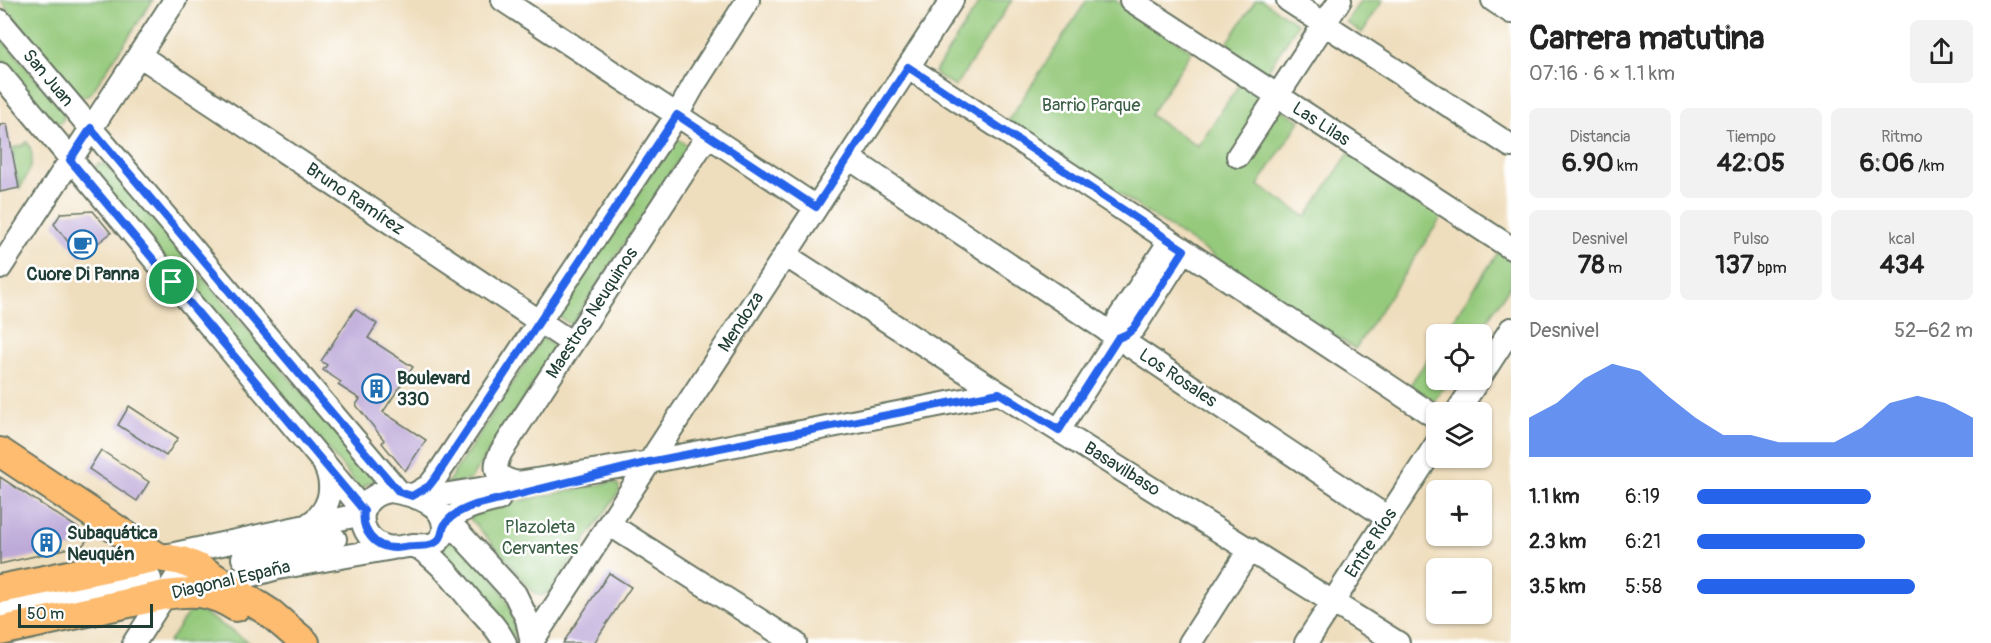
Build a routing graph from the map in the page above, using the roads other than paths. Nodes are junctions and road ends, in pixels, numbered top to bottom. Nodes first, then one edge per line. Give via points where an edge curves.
1 (175, 0) edge
2 (503, 0) edge
3 (748, 0) edge
4 (952, 0) edge
5 (1131, 0) edge
6 (1288, 0) edge
7 (1340, 0) edge
8 (1493, 0) edge
9 (1511, 12) edge
10 (0, 21) edge
11 (1324, 24) junction
12 (139, 55) junction
13 (908, 67) junction
14 (0, 74) edge
15 (1278, 96) junction
16 (677, 115) junction
17 (91, 128) junction
18 (708, 135) junction
19 (1511, 146) edge
20 (1238, 156) dead end
21 (849, 158) junction
22 (70, 160) junction
23 (816, 207) junction
24 (1177, 246) junction
25 (1511, 249) edge
26 (785, 255) junction
27 (0, 268) edge
28 (540, 321) junction
29 (1511, 330) edge
30 (1118, 338) junction
31 (572, 343) junction
32 (1492, 359) edge
33 (999, 393) junction
34 (1426, 411) edge
35 (1059, 430) junction
36 (0, 453) edge
37 (1426, 460) edge
38 (649, 462) junction
39 (325, 464) junction
40 (518, 483) junction
41 (410, 496) junction
42 (363, 512) junction
43 (1388, 518) junction
44 (444, 520) junction
45 (609, 524) junction
46 (306, 526) junction
47 (335, 539) dead end
48 (403, 547) junction
49 (1250, 549) junction
50 (190, 557) junction
51 (243, 558) dead end
52 (165, 581) junction
53 (223, 583) junction
54 (0, 589) edge
55 (99, 589) junction
56 (515, 594) junction
57 (561, 596) junction
58 (1333, 601) junction
59 (0, 609) edge
60 (0, 631) edge
61 (134, 643) edge
62 (297, 643) edge
63 (305, 643) edge
64 (505, 643) edge
65 (531, 643) edge
66 (795, 643) edge
67 (1190, 643) edge
68 (1306, 643) edge
69 (1398, 643) edge

1 - 12 street
2 - 16 street
3 - 16 street
4 - 13 street, Mendoza
5 - 15 street, Las Lilas
6 - 11 street
7 - 11 street
8 - 9 street
10 - 17 street, San Juan
11 - 15 street
11 - 19 street
12 - 17 street
12 - 28 street, Bruno Ramírez
13 - 21 street, Mendoza
13 - 24 street
14 - 22 street, San Juan
15 - 20 street
15 - 25 street, Las Lilas
16 - 18 street
16 - 28 street
17 - 22 street
17 - 41 street, San Juan
18 - 23 street
18 - 31 street, Maestros Neuquinos
21 - 23 street, Mendoza
21 - 30 street, Los Rosales
22 - 27 street
22 - 39 street, San Juan
23 - 26 street, Mendoza
24 - 30 street via 1119,318
24 - 34 street
26 - 33 street, Basavilbaso
26 - 38 street, Mendoza
28 - 31 street, Bruno Ramírez
28 - 41 street via 436,477 429,486
29 - 32 street
30 - 35 street
30 - 43 street, Los Rosales
31 - 40 street, Maestros Neuquinos via 497,459 498,473
33 - 35 street, Basavilbaso
33 - 38 street, Diagonal España
35 - 49 street, Basavilbaso
36 - 52 main road
37 - 43 street, Entre Ríos
38 - 40 street, Diagonal España
38 - 44 street, Diagonal España via 475,505
38 - 45 street, Mendoza
39 - 42 street, San Juan
39 - 46 street via 331,482 328,502 317,519
40 - 41 street, Diagonal España
41 - 42 street, Diagonal España via 390,491 375,494
41 - 44 street via 434,507
42 - 46 street, Diagonal España
42 - 48 street via 363,525 369,536 384,546
43 - 58 street, Entre Ríos
44 - 48 street, Diagonal España via 437,542
44 - 56 street
45 - 57 street, Mendoza
45 - 66 street
46 - 50 street, Diagonal España
47 - 51 street
48 - 53 street, Diagonal España via 278,568
48 - 64 street via 429,555
49 - 58 street, Basavilbaso
49 - 67 street
50 - 52 main road
50 - 53 main road
52 - 53 street, Diagonal España
52 - 55 main road, Diagonal España
52 - 55 main road, Diagonal España
52 - 61 street
52 - 62 main road via 218,597
53 - 63 main road via 270,613
54 - 55 main road, Diagonal España
55 - 59 street
55 - 60 main road, Diagonal España
56 - 57 street via 539,606
56 - 65 street via 527,619
57 - 65 street, Mendoza
58 - 68 street, Entre Ríos
58 - 69 street, Basavilbaso

